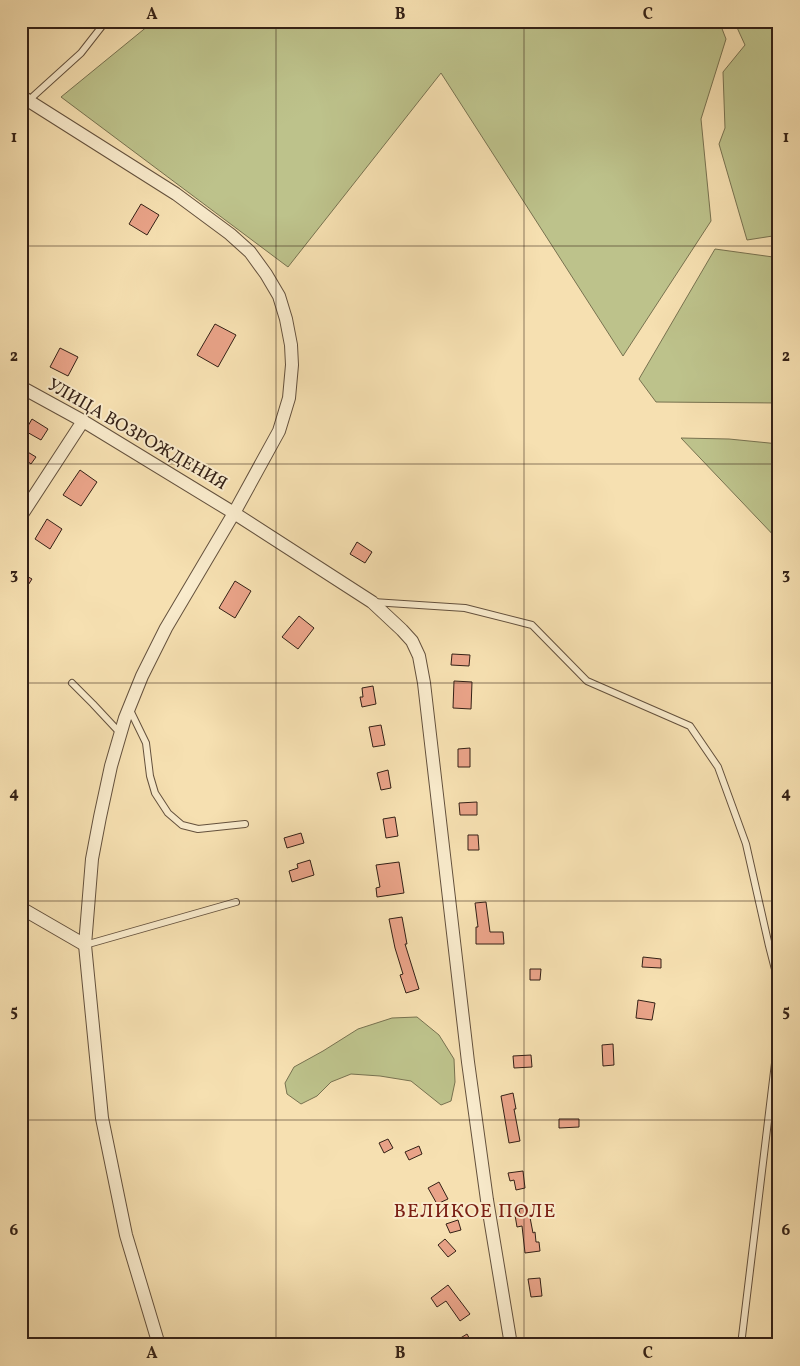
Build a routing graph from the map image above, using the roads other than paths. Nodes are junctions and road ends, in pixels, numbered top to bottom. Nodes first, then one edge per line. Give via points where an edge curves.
1 (106, 21) edge
2 (25, 99) edge
3 (21, 388) edge
4 (83, 421) junction
5 (234, 513) junction
6 (21, 516) edge
7 (372, 602) junction
8 (72, 683) dead end
9 (129, 708) junction
10 (121, 734) junction
11 (245, 824) dead end
12 (236, 902) dead end
13 (21, 908) edge
14 (85, 945) junction
15 (779, 985) edge
16 (779, 1030) edge
17 (158, 1345) edge
18 (511, 1345) edge
19 (741, 1345) edge

1 - 2 lane via 81,52
2 - 5 street via 176,194 230,234 250,252 279,296 291,345 288,398 268,453
3 - 4 street, УЛИЦА ВОЗРОЖДЕНИЯ
4 - 5 street, УЛИЦА ВОЗРОЖДЕНИЯ
4 - 6 street
5 - 7 street, УЛИЦА ВОЗРОЖДЕНИЯ
5 - 9 street via 166,628
7 - 15 lane via 465,608 532,624 587,681 690,726 718,767 746,844
7 - 18 street, УЛИЦА ВОЗРОЖДЕНИЯ via 412,641 419,656 468,1062
8 - 10 lane
9 - 10 street
9 - 11 lane via 146,742 155,793 168,813 182,825 198,829
10 - 14 street via 111,766 92,859
12 - 14 lane
13 - 14 street
14 - 17 street via 102,1118 126,1235
16 - 19 lane

